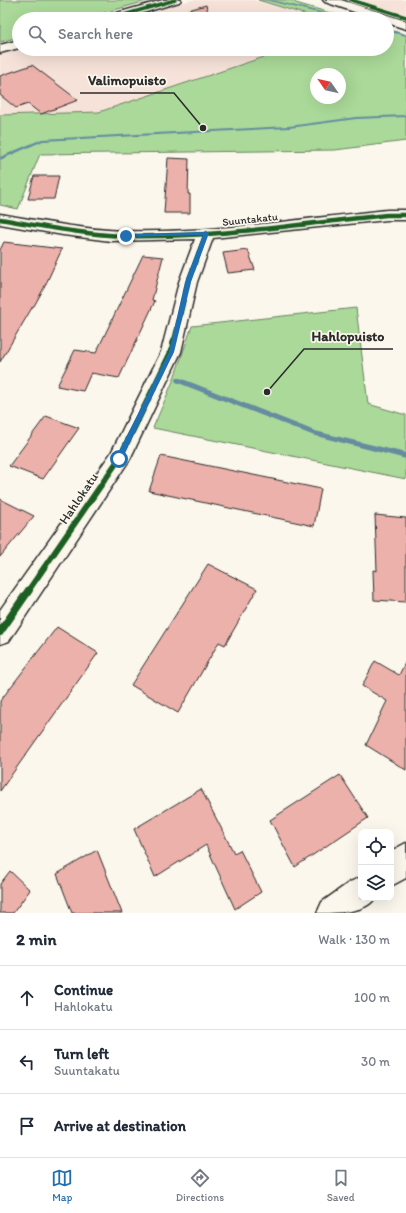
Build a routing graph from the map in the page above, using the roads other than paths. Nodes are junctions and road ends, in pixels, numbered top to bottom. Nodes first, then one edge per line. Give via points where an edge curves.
1 (175, 0) edge
2 (329, 0) edge
3 (134, 12) edge
4 (362, 12) edge
5 (394, 21) edge
6 (406, 25) edge
7 (12, 46) edge
8 (0, 50) edge
9 (406, 215) edge
10 (0, 219) edge
11 (206, 233) junction
12 (0, 632) edge
13 (406, 859) edge
14 (394, 868) edge
15 (358, 895) edge
16 (333, 913) edge

1 - 3 street
2 - 4 street
5 - 6 street
7 - 8 street
9 - 11 street, Suuntakatu
10 - 11 street, Suuntakatu via 73,232 126,236
11 - 12 street, Hahlokatu via 188,282 172,352 119,459
13 - 14 street
15 - 16 street

